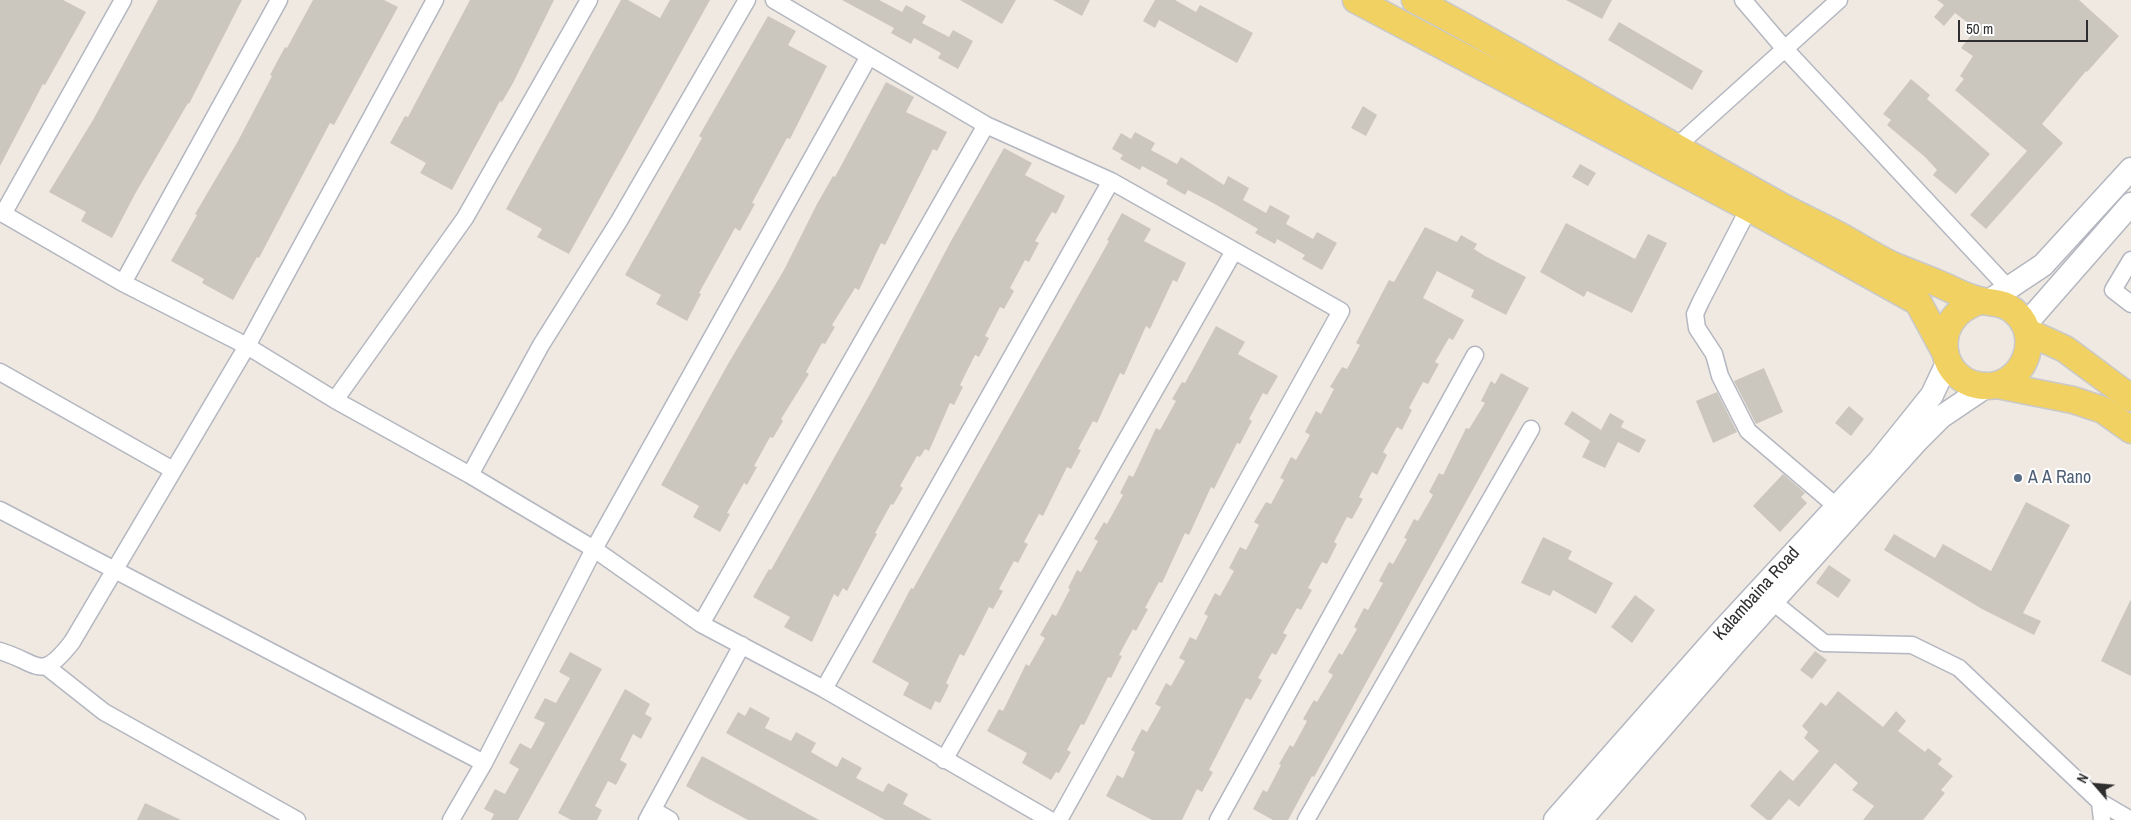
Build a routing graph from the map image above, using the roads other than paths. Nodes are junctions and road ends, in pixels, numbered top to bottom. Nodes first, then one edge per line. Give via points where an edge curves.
1 (124, 0) edge
2 (279, 0) edge
3 (435, 0) edge
4 (589, 0) edge
5 (746, 0) edge
6 (774, 0) edge
7 (1356, 0) edge
8 (1414, 0) edge
9 (1743, 0) edge
10 (1839, 0) edge
11 (1784, 48) junction
12 (869, 56) junction
13 (986, 125) junction
14 (1676, 147) junction
15 (2131, 169) edge
16 (1111, 181) junction
17 (2131, 204) edge
18 (1749, 208) junction
19 (1, 213) edge
20 (1234, 251) junction
21 (2131, 260) edge
22 (123, 283) junction
23 (1992, 297) junction
24 (2131, 304) edge
25 (2026, 328) junction
26 (247, 346) junction
27 (1475, 354) dead end
28 (1946, 357) junction
29 (0, 372) edge
30 (1992, 386) junction
31 (2131, 398) edge
32 (335, 400) junction
33 (1531, 429) dead end
34 (2131, 430) edge
35 (174, 470) junction
36 (470, 475) junction
37 (1836, 506) junction
38 (0, 510) edge
39 (594, 550) junction
40 (114, 571) junction
41 (1772, 602) junction
42 (701, 624) junction
43 (742, 645) junction
44 (0, 651) edge
45 (47, 667) junction
46 (824, 689) junction
47 (944, 760) junction
48 (484, 763) junction
49 (2100, 802) junction
50 (650, 815) edge
51 (297, 820) edge
52 (451, 820) edge
53 (670, 820) edge
54 (1050, 820) edge
55 (1060, 820) edge
56 (1218, 820) edge
57 (1306, 820) edge
58 (1555, 820) edge
59 (1581, 820) edge
60 (2102, 820) edge
61 (2131, 820) edge

1 - 19 street
2 - 22 street
3 - 26 street
4 - 32 street via 465,218
5 - 36 street via 619,221 541,344
6 - 12 street
7 - 18 main road
8 - 14 main road
9 - 11 street
10 - 11 street
11 - 14 street
11 - 23 street
12 - 13 street
12 - 39 street
13 - 16 street
13 - 42 street
14 - 23 main road via 1891,265
15 - 23 main road via 2049,259
16 - 20 street
16 - 46 street
17 - 25 main road
18 - 28 main road via 1918,302
18 - 37 street via 1701,301 1696,314 1697,328 1714,354 1720,376 1748,430
19 - 22 street
20 - 47 street
20 - 55 street via 1341,312
21 - 24 street via 2113,290
22 - 26 street
23 - 25 main road via 2010,308
23 - 28 main road via 1967,305 1952,319 1944,338
25 - 30 main road via 2029,346 2026,359 2009,380
25 - 31 main road via 2065,349
26 - 32 street
26 - 35 street
27 - 56 street
28 - 30 main road via 1960,377 1977,385
28 - 37 main road, Kalambaina Road via 1932,395
29 - 35 street
30 - 34 main road via 2073,400 2103,410
30 - 41 main road, Kalambaina Road via 1941,417
32 - 36 street
33 - 57 street
35 - 40 street
36 - 39 street
37 - 58 main road, Kalambaina Road
38 - 40 street
39 - 42 street
39 - 48 street
40 - 45 street via 72,642 58,660
40 - 48 street
41 - 49 street via 1824,643 1912,645 1959,668
41 - 59 main road, Kalambaina Road
42 - 43 street
43 - 46 street
43 - 50 street
44 - 45 street via 33,666
45 - 51 street via 104,712
46 - 47 street
47 - 54 street
48 - 52 street
49 - 60 street
49 - 61 street
50 - 53 street

